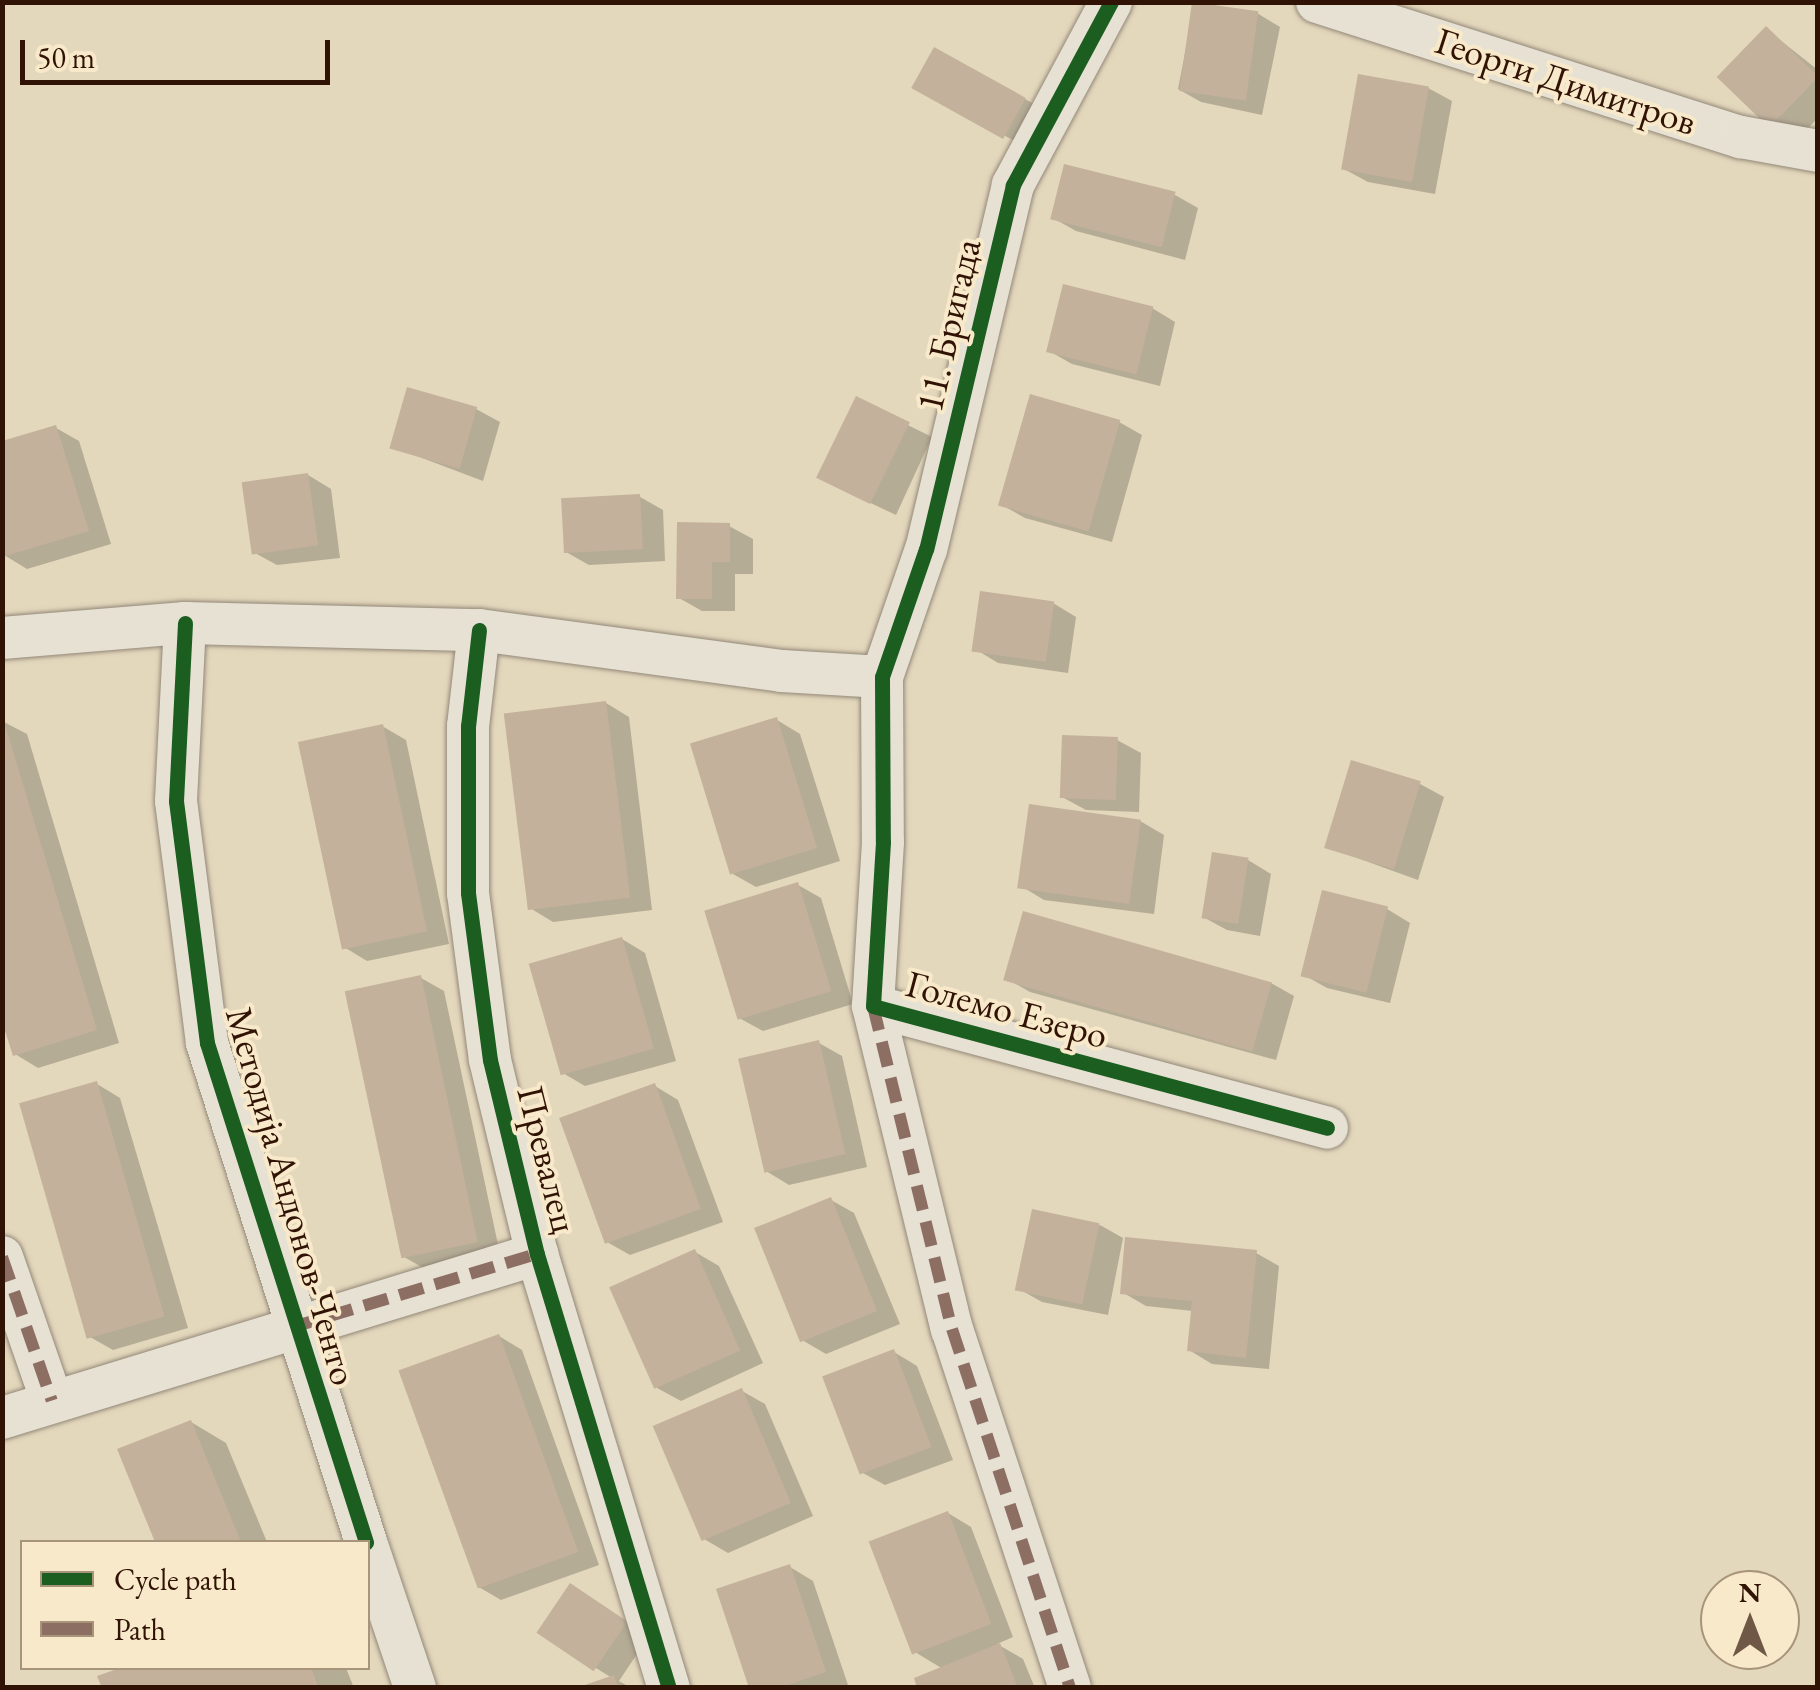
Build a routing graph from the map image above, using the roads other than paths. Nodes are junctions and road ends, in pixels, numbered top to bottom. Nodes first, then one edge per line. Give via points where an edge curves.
1 (1111, 2) edge
2 (1317, 2) edge
3 (1818, 151) edge
4 (184, 623) junction
5 (480, 630) junction
6 (2, 638) edge
7 (882, 677) junction
8 (873, 1006) junction
9 (1327, 1128) dead end
10 (537, 1254) junction
11 (2, 1258) edge
12 (293, 1327) junction
13 (52, 1401) junction
14 (2, 1418) edge
15 (364, 1540) edge
16 (370, 1557) edge
17 (414, 1688) edge
18 (669, 1688) edge
19 (1070, 1688) edge

1 - 7 street, 11. Бригада via 1013,185 926,548
2 - 3 street, Георги Димитров via 1741,136
4 - 5 street
4 - 6 street
4 - 12 street, Методија Андонов-Ченто via 176,801 207,1044
5 - 7 street
5 - 10 street, Превалец via 468,726 468,893 490,1060
7 - 8 street, Големо Езеро via 883,842
8 - 9 street, Големо Езеро
8 - 19 street, Големо Езеро via 952,1329
10 - 12 street
10 - 18 street, Превалец
11 - 13 street
12 - 13 street
12 - 15 street, Методија Андонов-Ченто
13 - 14 street
16 - 17 street, Методија Андонов-Ченто

